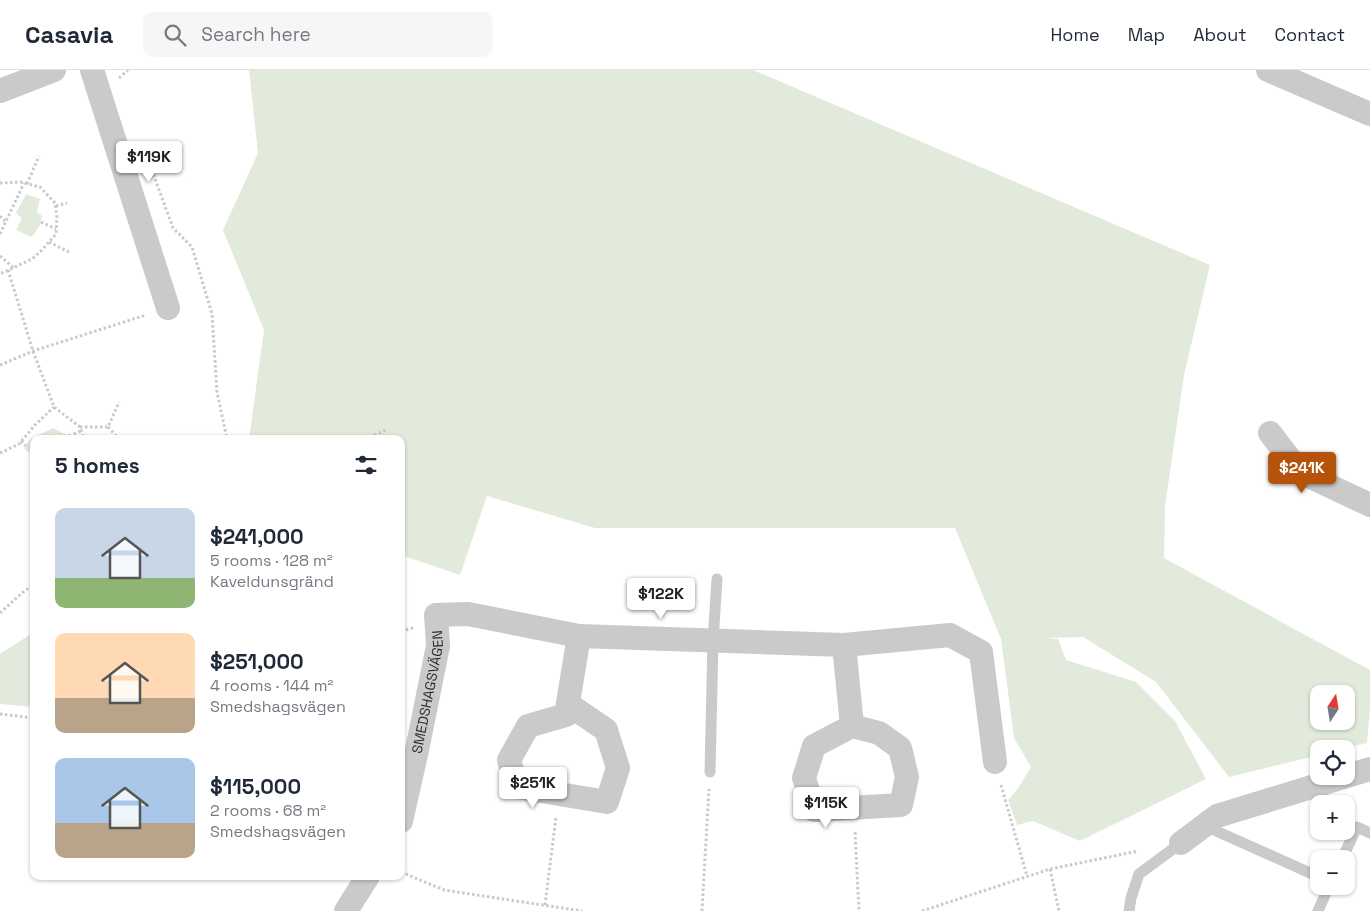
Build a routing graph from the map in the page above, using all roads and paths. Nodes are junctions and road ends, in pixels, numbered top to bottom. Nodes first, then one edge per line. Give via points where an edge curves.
1 (54, 70) edge
2 (92, 70) edge
3 (128, 70) edge
4 (1268, 70) edge
5 (118, 79) dead end
6 (0, 91) edge
7 (1370, 114) edge
8 (39, 156) dead end
9 (149, 163) dead end
10 (0, 183) edge
11 (26, 183) junction
12 (14, 203) junction
13 (67, 203) dead end
14 (20, 206) dead end
15 (56, 206) junction
16 (0, 216) edge
17 (5, 221) junction
18 (41, 222) dead end
19 (56, 229) junction
20 (0, 234) edge
21 (49, 242) junction
22 (69, 252) dead end
23 (0, 256) edge
24 (14, 268) junction
25 (8, 270) junction
26 (0, 274) edge
27 (168, 308) joint
28 (32, 351) junction
29 (0, 366) edge
30 (119, 402) dead end
31 (54, 407) junction
32 (108, 427) junction
33 (81, 429) junction
34 (388, 430) dead end
35 (1270, 433) dead end
36 (71, 435) edge
37 (83, 435) edge
38 (115, 435) edge
39 (226, 435) edge
40 (375, 435) edge
41 (21, 441) junction
42 (26, 446) dead end
43 (0, 453) edge
44 (1370, 506) edge
45 (718, 579) dead end
46 (30, 587) edge
47 (0, 613) edge
48 (579, 636) junction
49 (713, 641) junction
50 (844, 645) junction
51 (568, 704) junction
52 (0, 714) edge
53 (30, 718) edge
54 (852, 726) junction
55 (995, 762) joint
56 (1370, 769) edge
57 (710, 772) joint
58 (559, 794) junction
59 (405, 803) edge
60 (854, 808) junction
61 (1204, 826) junction
62 (1370, 833) edge
63 (1181, 843) joint
64 (1143, 850) dead end
65 (1346, 850) edge
66 (1050, 869) junction
67 (1310, 872) edge
68 (405, 874) edge
69 (1027, 876) junction
70 (365, 880) edge
71 (1325, 895) edge
72 (545, 905) junction
73 (346, 911) edge
74 (582, 911) edge
75 (702, 911) edge
76 (859, 911) edge
77 (922, 911) edge
78 (1059, 911) edge
79 (1129, 911) edge
80 (1318, 911) edge

1 - 6 street
2 - 27 street
3 - 5 path
4 - 7 street
8 - 11 path
9 - 39 path via 173,228 192,247 212,314 217,392
10 - 11 path
11 - 12 path
11 - 15 path via 40,187
12 - 14 path
12 - 17 path
13 - 15 path
15 - 19 path
16 - 17 path
17 - 20 path
18 - 19 path
19 - 21 path
21 - 22 path
21 - 24 path via 32,259
23 - 24 path
24 - 25 path
25 - 26 path
25 - 28 path
27 - 28 path
28 - 29 path
28 - 31 path
30 - 32 path
31 - 33 path
31 - 41 path
32 - 33 path
32 - 38 path
33 - 36 path
33 - 37 path
34 - 40 path
35 - 44 street via 1300,472
41 - 42 path
41 - 43 path
45 - 49 lane
46 - 47 path
48 - 49 street, SMEDSHAGSVÄGEN
48 - 51 street
48 - 59 street, SMEDSHAGSVÄGEN via 468,614 436,615 438,646
49 - 50 street, SMEDSHAGSVÄGEN
49 - 57 lane
50 - 54 street
50 - 55 street, SMEDSHAGSVÄGEN via 950,635 980,652
51 - 58 street via 566,715 528,726 509,760 517,787
51 - 58 street via 606,730 618,768 607,802
52 - 53 path
54 - 60 street via 814,746 804,778 814,810
54 - 60 street via 880,733 900,748 907,777 901,805
55 - 69 path
56 - 61 street via 1217,816
57 - 75 path
58 - 72 path
60 - 76 path
61 - 63 street
61 - 67 lane
62 - 65 lane via 1357,828
63 - 79 lane via 1140,874
64 - 66 path
66 - 69 path
66 - 78 path
68 - 72 path via 444,890
69 - 77 path
70 - 73 street
71 - 80 lane
72 - 74 path

